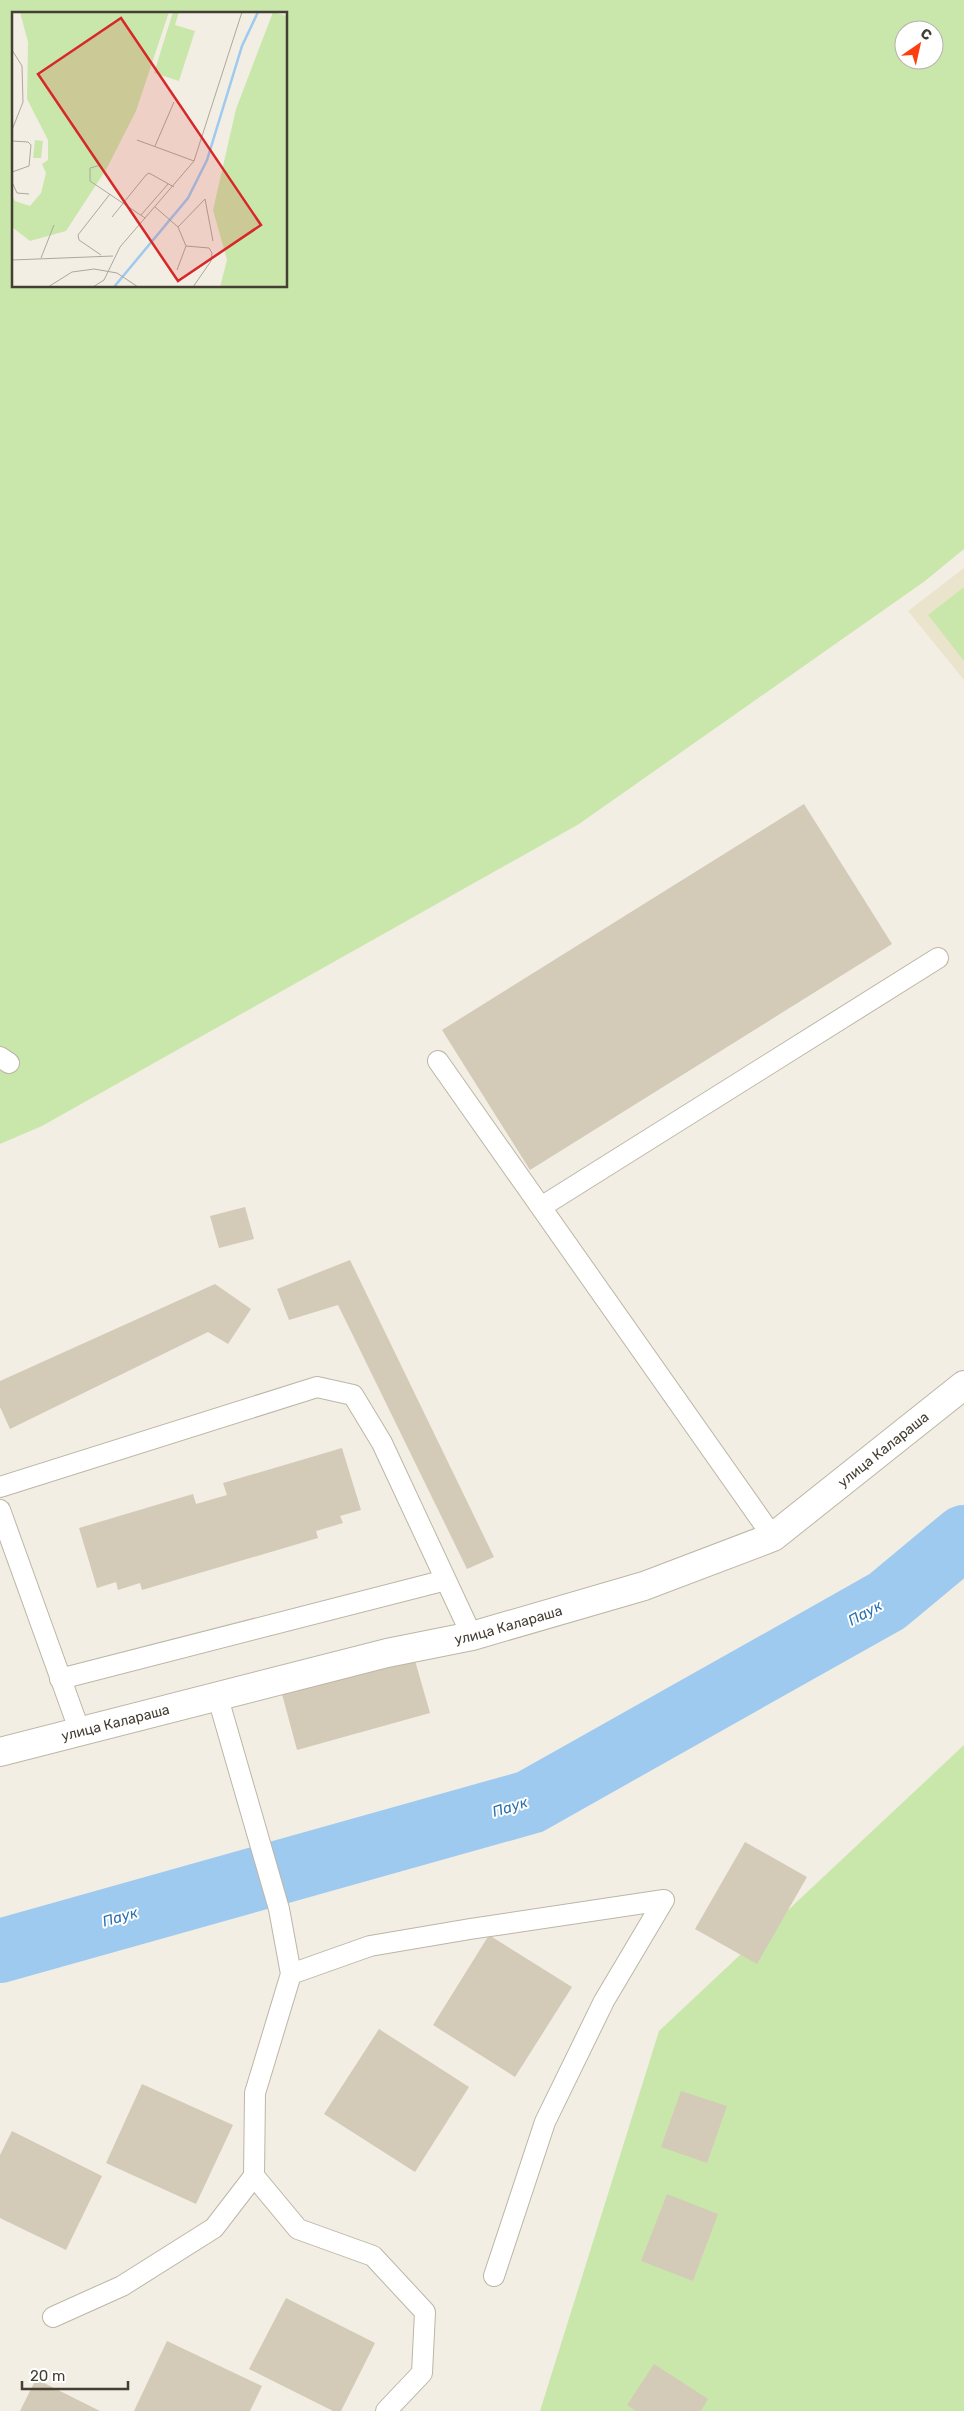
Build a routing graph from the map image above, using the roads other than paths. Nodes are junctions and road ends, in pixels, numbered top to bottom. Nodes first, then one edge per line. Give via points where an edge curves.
1 (938, 958) dead end
2 (438, 1061) dead end
3 (541, 1207) junction
4 (964, 1385) edge
5 (0, 1487) edge
6 (0, 1510) edge
7 (773, 1537) junction
8 (446, 1580) junction
9 (472, 1636) junction
10 (60, 1679) junction
11 (218, 1698) junction
12 (80, 1732) junction
13 (0, 1752) edge
14 (291, 1974) junction
15 (254, 2176) junction
16 (494, 2276) dead end
17 (53, 2317) dead end
18 (386, 2411) edge

1 - 3 lane
2 - 3 lane
3 - 7 lane
4 - 7 street, улица Калараша
5 - 8 lane via 317,1387 353,1395 382,1443
6 - 10 lane
7 - 9 street, улица Калараша via 644,1586
8 - 9 lane
8 - 10 lane
9 - 11 street, улица Калараша via 387,1653
10 - 12 lane
11 - 12 street, улица Калараша
11 - 14 lane via 279,1909
12 - 13 street, улица Калараша
14 - 15 lane via 255,2093
14 - 16 lane via 370,1946 664,1900 604,2001 546,2122
15 - 17 lane via 214,2228 122,2286
15 - 18 lane via 298,2229 373,2256 425,2312 422,2373

